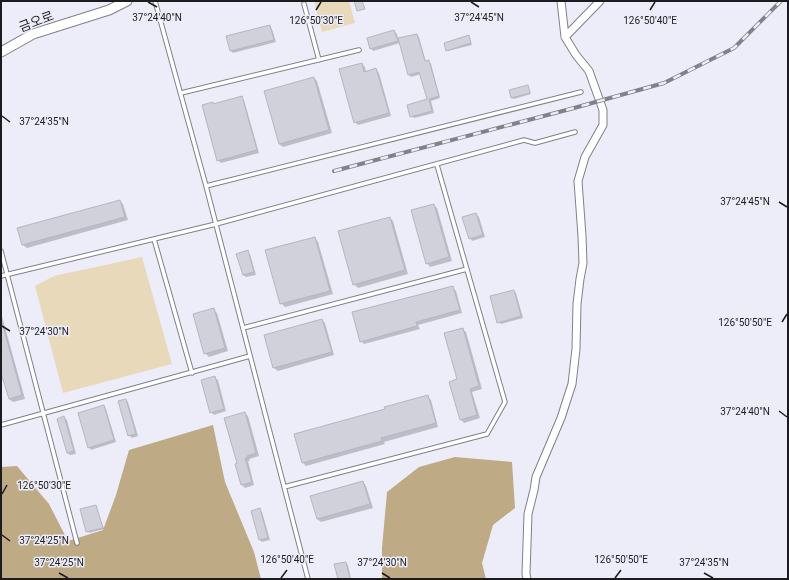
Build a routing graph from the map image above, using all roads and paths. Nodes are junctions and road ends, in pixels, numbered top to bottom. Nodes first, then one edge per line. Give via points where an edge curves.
1 (127, 1) edge
2 (155, 1) edge
3 (561, 1) edge
4 (600, 1) edge
5 (304, 4) dead end
6 (565, 37) junction
7 (359, 50) dead end
8 (1, 52) edge
9 (319, 60) junction
10 (581, 92) dead end
11 (181, 93) junction
12 (575, 132) dead end
13 (437, 165) junction
14 (206, 186) junction
15 (216, 224) junction
16 (154, 239) junction
17 (1, 251) edge
18 (467, 269) junction
19 (7, 274) junction
20 (1, 276) edge
21 (243, 328) junction
22 (250, 356) junction
23 (192, 373) junction
24 (44, 413) junction
25 (1, 424) edge
26 (284, 487) junction
27 (78, 543) dead end
28 (308, 579) edge
29 (527, 579) edge

1 - 8 street, 금오로 via 109,10 33,34
2 - 11 lane
3 - 6 street
4 - 6 street
5 - 9 lane
6 - 29 street via 589,71 603,110 603,125 585,157 578,181 583,263 572,384 561,418 536,477 528,514
7 - 9 lane
9 - 11 lane
10 - 14 lane
11 - 14 lane
12 - 13 lane via 535,143 524,140
13 - 15 lane
13 - 18 lane
14 - 15 lane
15 - 16 lane
15 - 21 lane
16 - 19 lane
16 - 23 lane
17 - 19 lane
18 - 21 lane
18 - 26 lane via 505,402 487,434
19 - 20 lane
19 - 24 lane
21 - 22 lane
22 - 23 lane
22 - 26 lane
23 - 24 lane
24 - 25 lane
24 - 27 lane
26 - 28 lane

